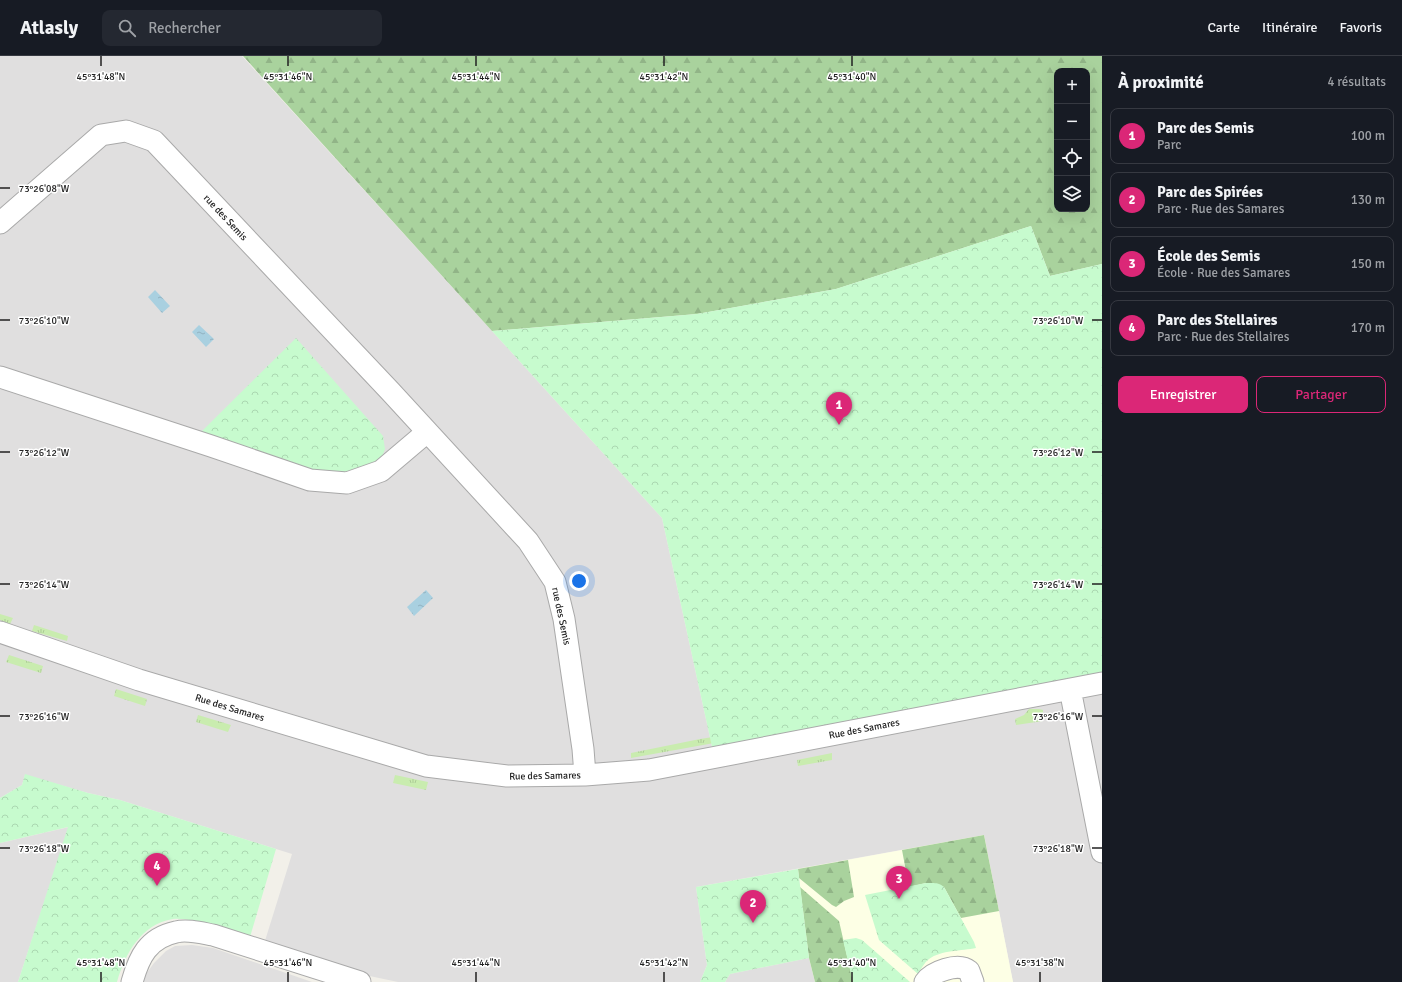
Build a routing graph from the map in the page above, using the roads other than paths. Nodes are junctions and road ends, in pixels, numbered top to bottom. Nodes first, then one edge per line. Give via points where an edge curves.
1 (0, 223) edge
2 (0, 377) edge
3 (427, 432) junction
4 (0, 632) edge
5 (1102, 683) edge
6 (1070, 689) junction
7 (585, 775) junction
8 (1102, 852) edge
9 (132, 982) edge
10 (360, 982) edge
11 (925, 982) edge
12 (973, 982) edge

1 - 3 street, rue des Semis via 101,135 126,131 154,141
2 - 3 street via 310,480 347,483 381,472
3 - 7 street, rue des Semis via 528,541 555,582 564,619
4 - 7 street, Rue des Samares via 139,680 426,766 507,776
5 - 6 street, Rue des Samares
6 - 7 street, Rue des Samares via 649,770
6 - 8 street
9 - 10 street via 141,956 150,944 177,931 213,935
11 - 12 street via 938,972 963,967 969,971

